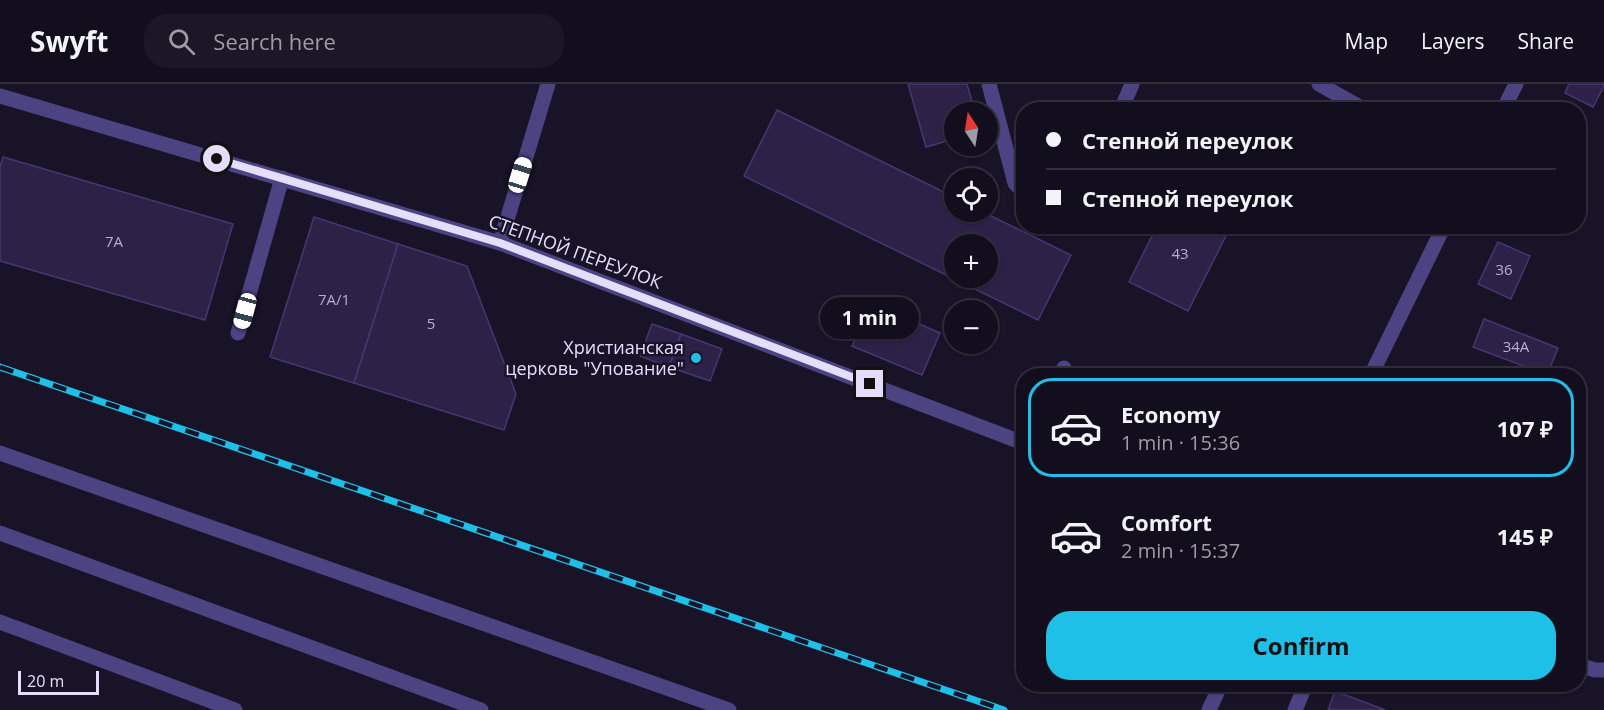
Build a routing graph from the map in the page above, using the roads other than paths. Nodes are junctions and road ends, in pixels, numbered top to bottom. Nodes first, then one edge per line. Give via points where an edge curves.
1 (548, 84) edge
2 (989, 84) edge
3 (1132, 84) edge
4 (1319, 84) edge
5 (1516, 84) edge
6 (0, 96) edge
7 (1124, 102) edge
8 (1351, 102) edge
9 (1507, 102) edge
10 (282, 178) junction
11 (1016, 183) edge
12 (1440, 234) edge
13 (500, 243) junction
14 (238, 333) dead end
15 (1374, 368) edge
16 (1016, 440) edge
17 (0, 453) edge
18 (0, 533) edge
19 (0, 622) edge
20 (1586, 667) edge
21 (1604, 669) edge
22 (1217, 692) edge
23 (1303, 692) edge
24 (709, 707) edge
25 (235, 710) edge
26 (481, 710) edge
27 (729, 710) edge
28 (1209, 710) edge
29 (1295, 710) edge

1 - 13 street
2 - 11 street
3 - 7 street
4 - 8 street
5 - 9 street
6 - 10 street, СТЕПНОЙ ПЕРЕУЛОК
10 - 13 street, СТЕПНОЙ ПЕРЕУЛОК
10 - 14 street
12 - 15 street
13 - 16 street, СТЕПНОЙ ПЕРЕУЛОК
17 - 24 street
18 - 26 street
19 - 25 street
20 - 21 street
22 - 28 street
23 - 29 street
24 - 27 street

